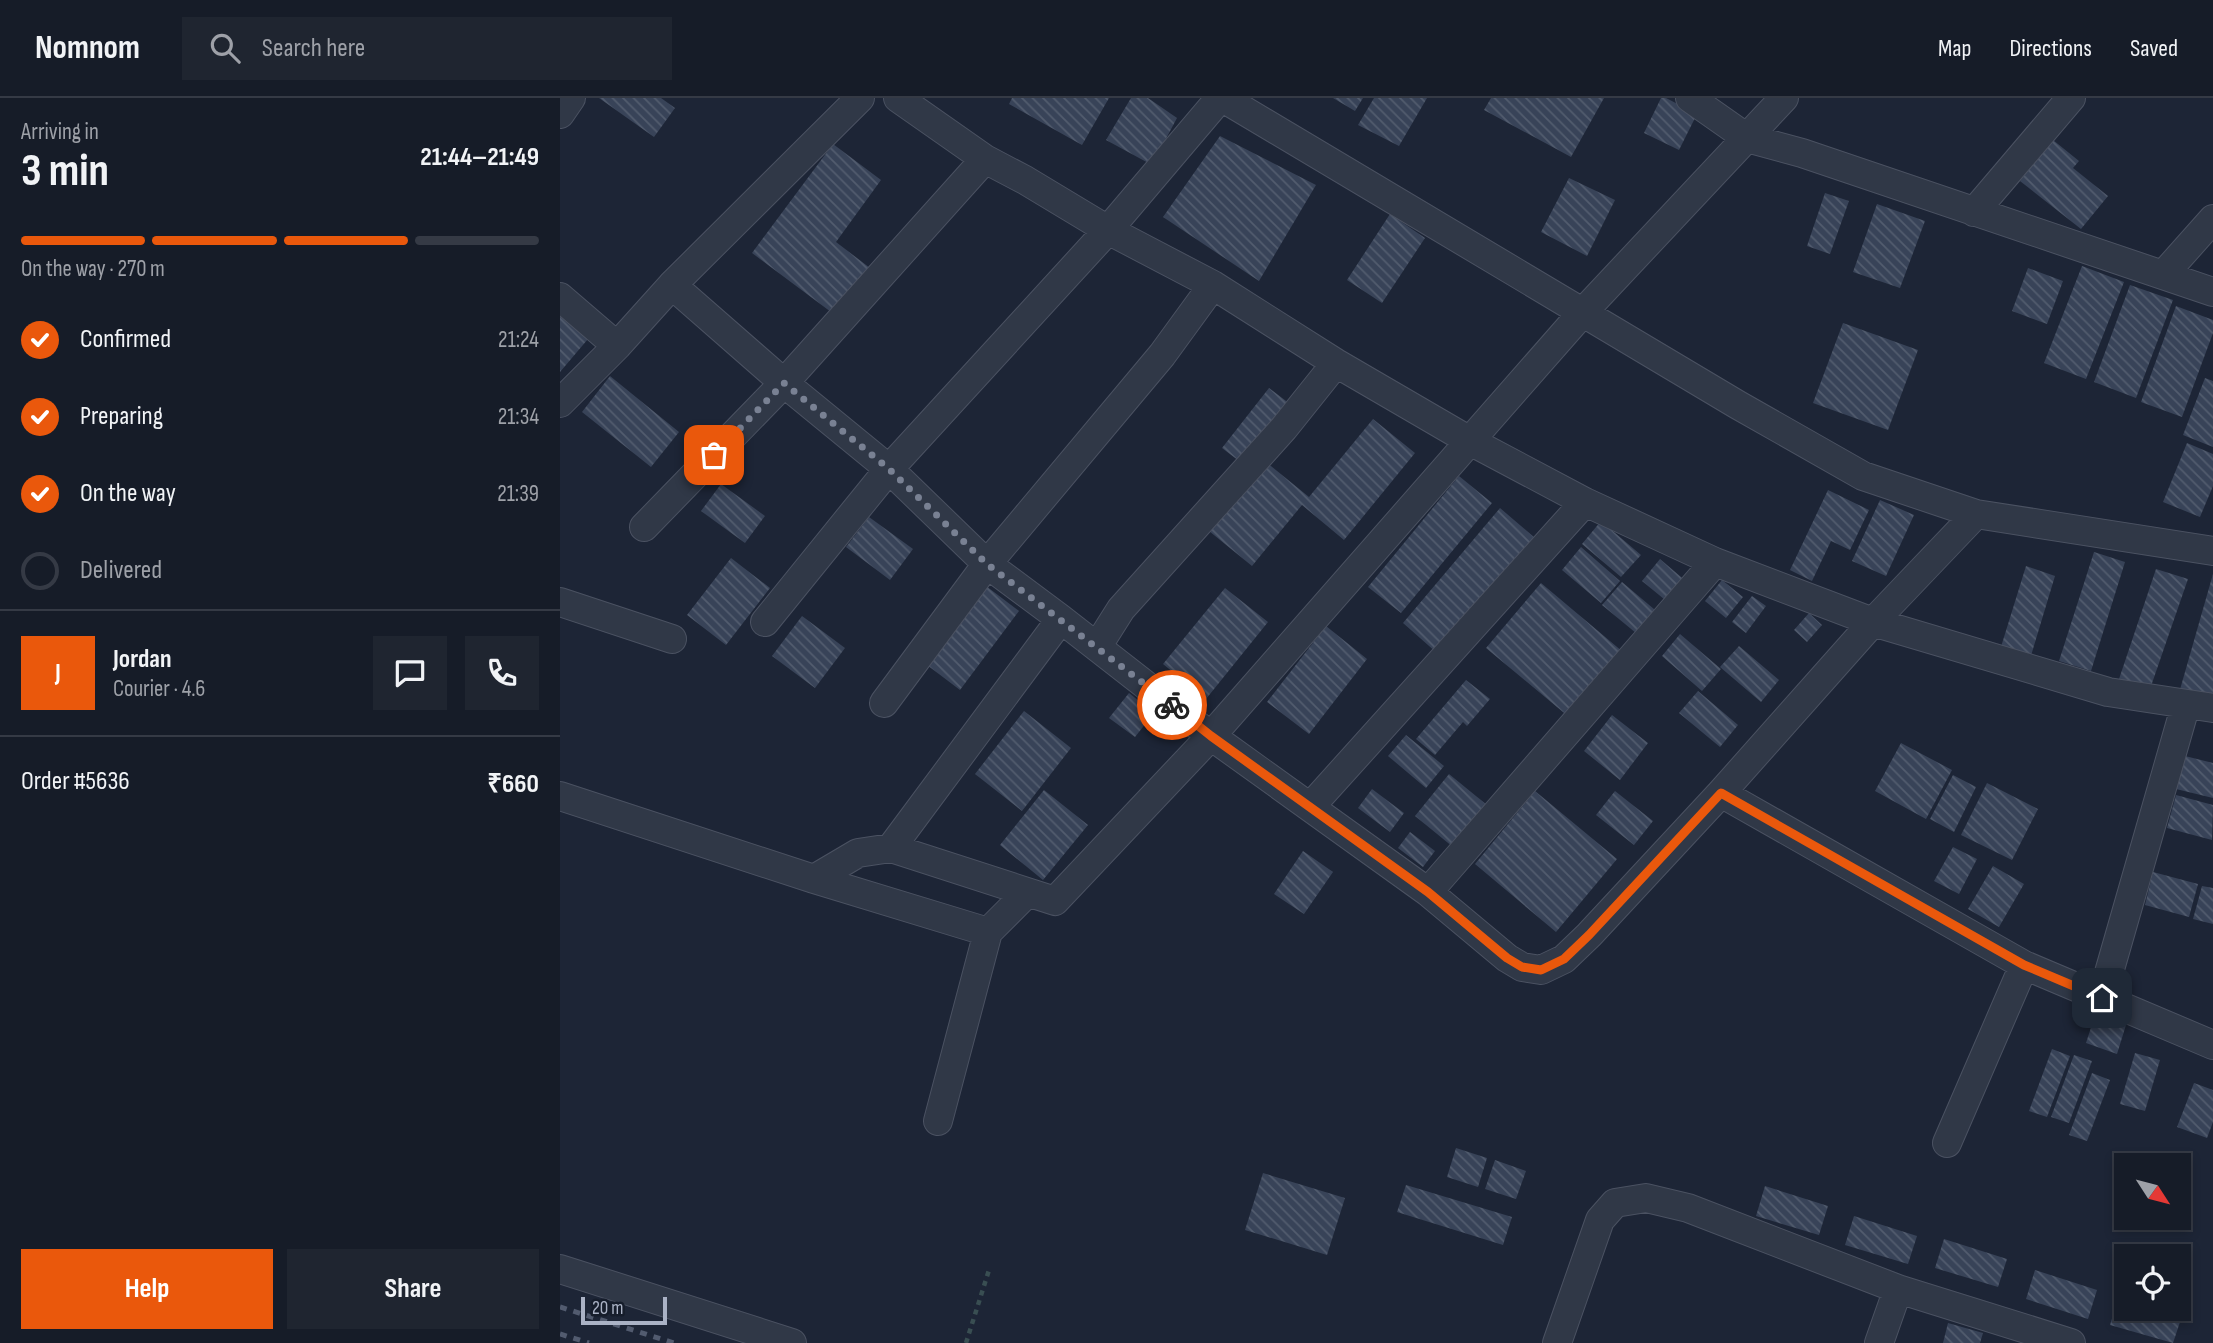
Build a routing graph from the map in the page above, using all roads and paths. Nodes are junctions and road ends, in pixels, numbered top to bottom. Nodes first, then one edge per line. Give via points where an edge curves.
1 (572, 98) edge
2 (860, 98) edge
3 (898, 98) edge
4 (1222, 98) edge
5 (1690, 98) edge
6 (1784, 98) edge
7 (2071, 98) edge
8 (560, 114) edge
9 (1747, 138) junction
10 (985, 159) junction
11 (1973, 212) junction
12 (2213, 219) edge
13 (1108, 230) junction
14 (2164, 274) junction
15 (672, 285) junction
16 (1213, 285) junction
17 (2213, 292) edge
18 (560, 297) edge
19 (1584, 311) junction
20 (617, 346) junction
21 (1336, 363) junction
22 (784, 383) junction
23 (560, 403) edge
24 (1469, 441) junction
25 (889, 469) junction
26 (1585, 502) junction
27 (1976, 514) junction
28 (644, 527) dead end
29 (2213, 551) edge
30 (1715, 562) junction
31 (987, 564) junction
32 (560, 601) edge
33 (1061, 619) junction
34 (765, 622) dead end
35 (1873, 622) junction
36 (672, 639) dead end
37 (1097, 647) junction
38 (884, 703) dead end
39 (2199, 706) edge
40 (1211, 736) junction
41 (1721, 793) junction
42 (560, 796) edge
43 (1311, 806) junction
44 (891, 848) junction
45 (814, 879) junction
46 (1027, 892) junction
47 (1428, 892) junction
48 (988, 932) junction
49 (2024, 965) junction
50 (2102, 998) junction
51 (2213, 1045) edge
52 (938, 1121) dead end
53 (1947, 1143) dead end
54 (560, 1269) edge
55 (989, 1270) dead end
56 (1898, 1289) junction
57 (792, 1343) edge
58 (966, 1343) edge
59 (1557, 1343) edge
60 (1879, 1343) edge
61 (2071, 1343) edge

1 - 8 street
2 - 15 street
3 - 10 street
4 - 13 street
4 - 19 street
5 - 9 street
6 - 9 street
7 - 11 street
9 - 11 street
9 - 19 street
10 - 13 street
10 - 22 street
11 - 14 street
12 - 14 street
13 - 16 street
13 - 25 street
14 - 17 street
15 - 20 street
15 - 22 street
16 - 21 street
16 - 31 street via 1162,355
18 - 20 street
19 - 24 street
19 - 27 street via 1863,476
20 - 23 street
21 - 24 street
21 - 37 street via 1284,428 1121,609
22 - 25 street
22 - 28 street
24 - 26 street
24 - 40 street
25 - 31 street
25 - 34 street
26 - 30 street
26 - 43 street
27 - 29 street
27 - 35 street
30 - 35 street
30 - 47 street
31 - 33 street
31 - 38 street
32 - 36 street
33 - 37 street
33 - 44 street
35 - 39 street via 2108,692
35 - 41 street
37 - 40 street
39 - 50 street
40 - 43 street
40 - 46 street via 1055,901
41 - 47 street via 1589,935 1564,959 1541,970 1507,958
41 - 49 street
42 - 45 street
43 - 47 street
44 - 45 street via 858,853
44 - 46 street
45 - 48 street
46 - 48 street
48 - 52 street
49 - 50 street
49 - 53 street
50 - 51 street
54 - 57 street
55 - 58 path
56 - 59 street via 1688,1208 1634,1198 1615,1203 1600,1220
56 - 60 street
56 - 61 street

